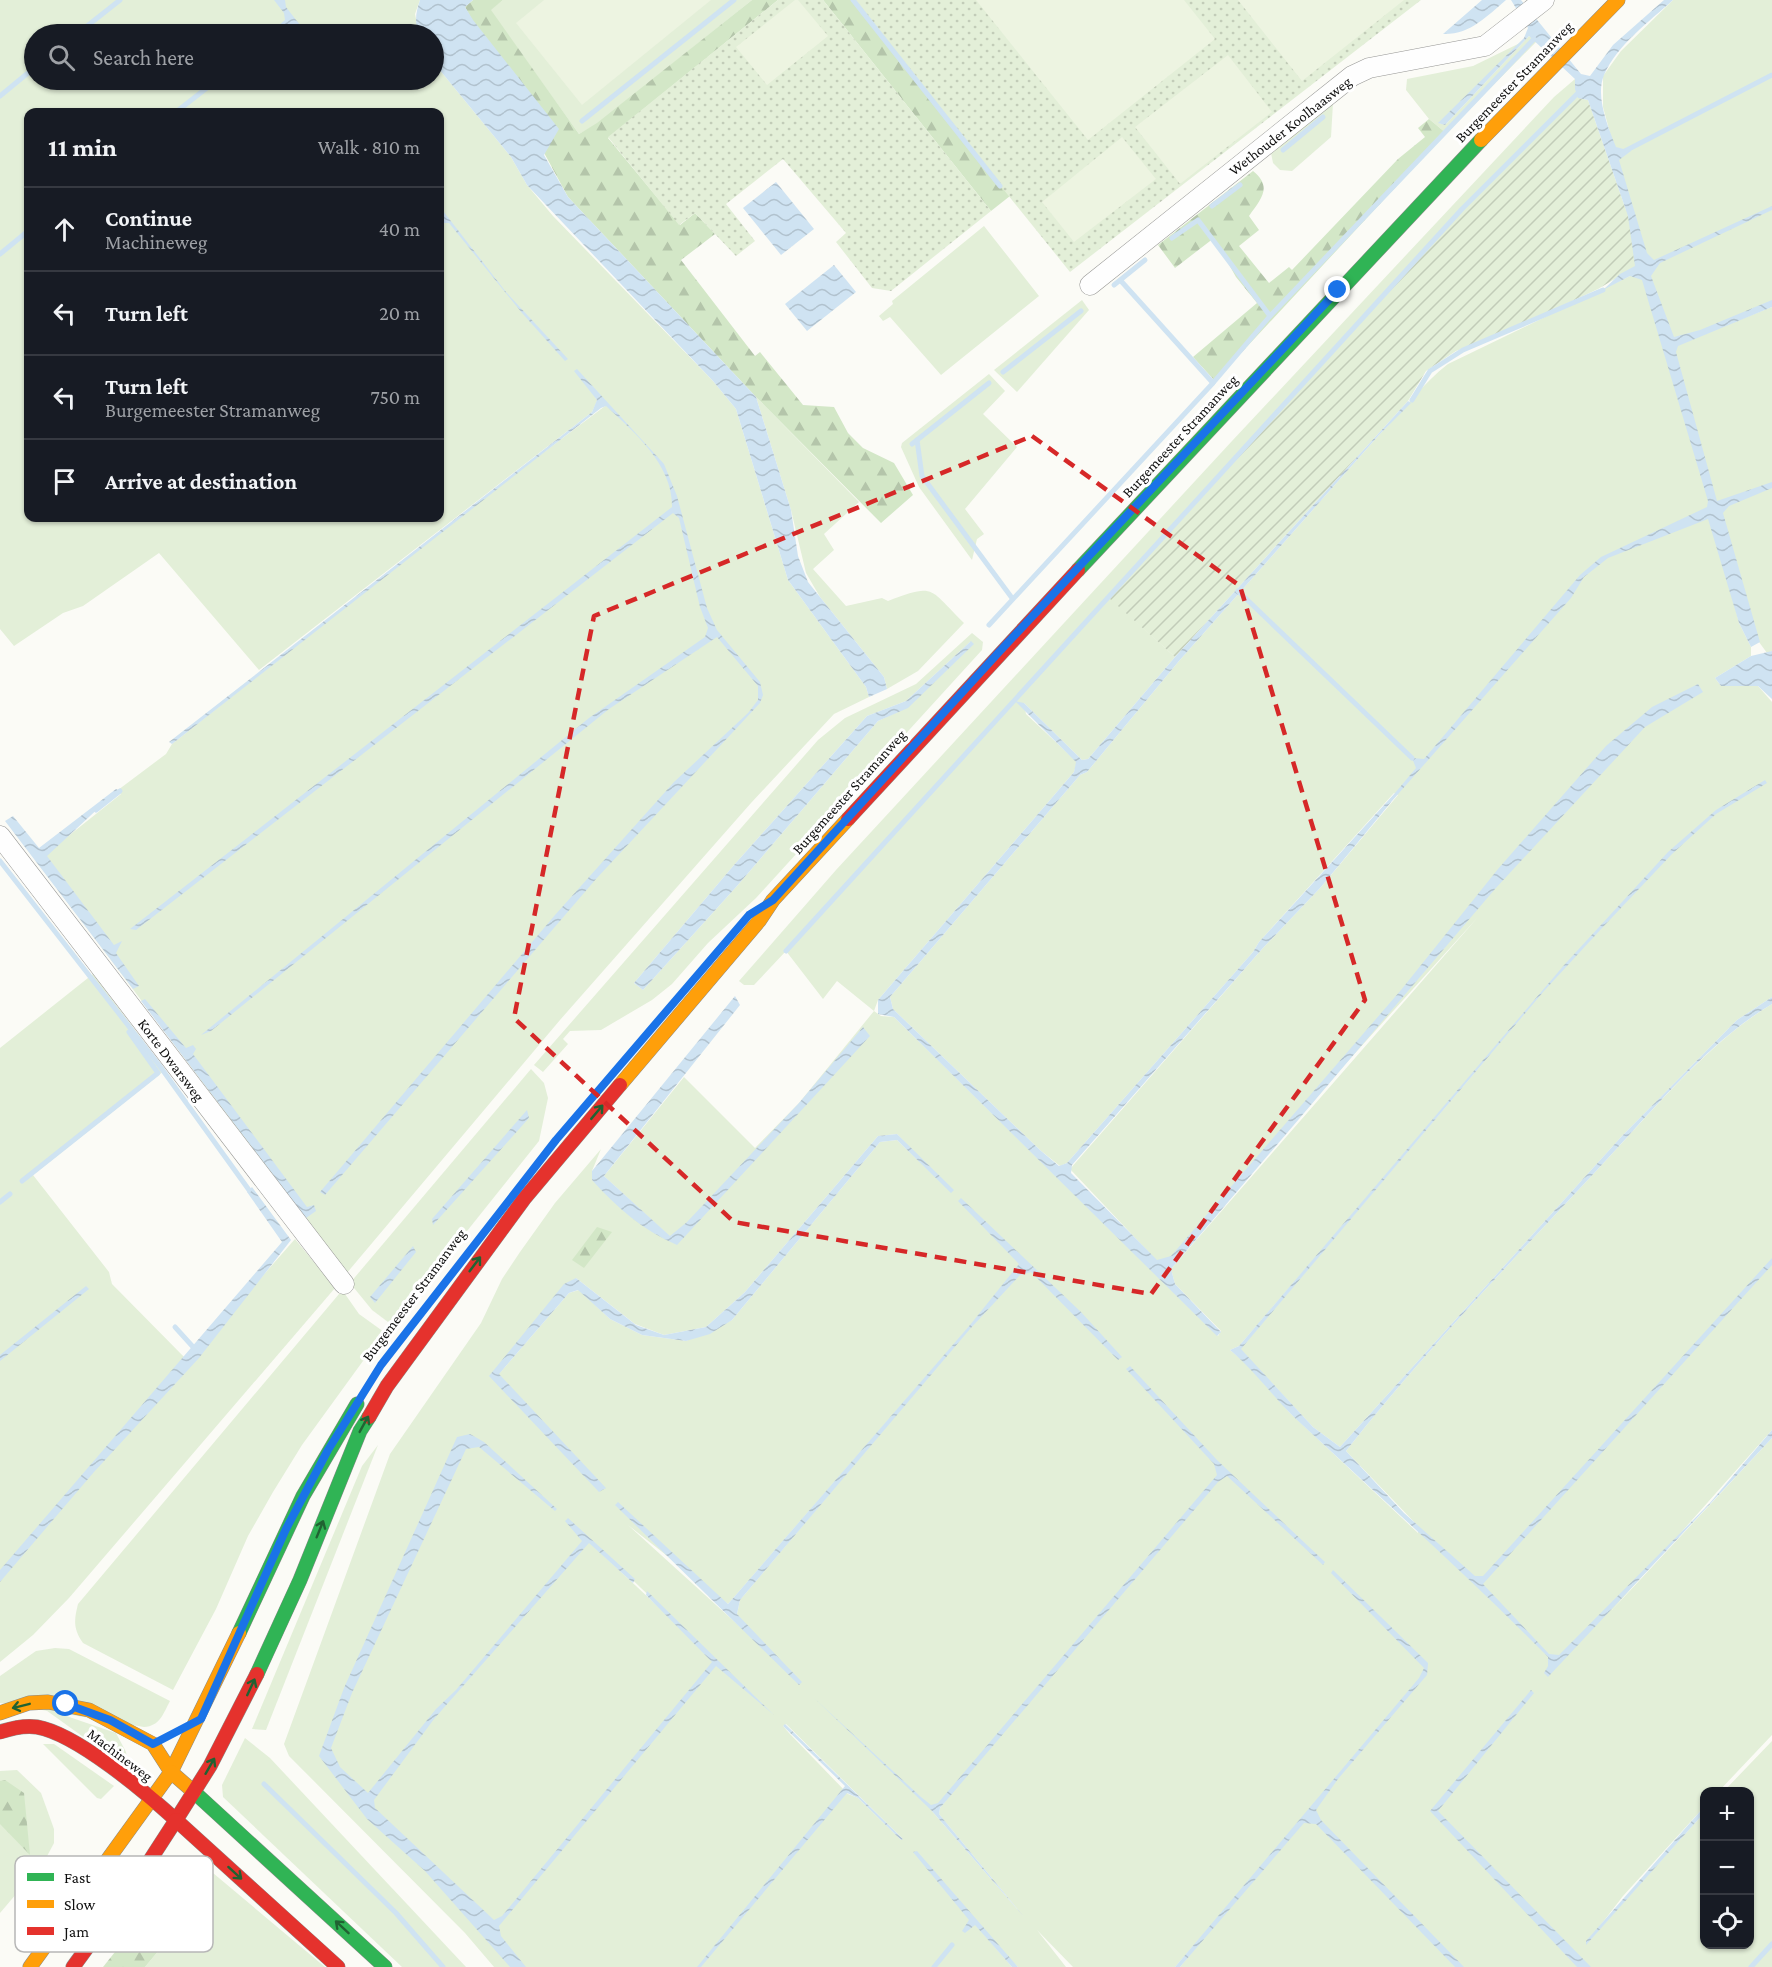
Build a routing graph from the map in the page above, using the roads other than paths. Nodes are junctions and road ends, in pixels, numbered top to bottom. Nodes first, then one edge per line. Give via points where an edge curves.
1 (1618, 0) edge
2 (1539, 5) edge
3 (1090, 285) dead end
4 (0, 836) edge
5 (773, 900) junction
6 (471, 1247) dead end
7 (344, 1284) dead end
8 (364, 1393) dead end
9 (0, 1713) edge
10 (201, 1719) junction
11 (0, 1732) edge
12 (162, 1739) junction
13 (171, 1772) junction
14 (194, 1792) junction
15 (151, 1799) junction
16 (176, 1820) junction
17 (110, 1856) edge
18 (153, 1856) edge
19 (41, 1952) edge
20 (84, 1952) edge
21 (30, 1967) edge
22 (73, 1967) edge
23 (338, 1967) edge
24 (385, 1967) edge

1 - 5 main road, Burgemeester Stramanweg via 999,652
2 - 3 street, Wethouder Koolhaasweg via 1485,46 1369,69 1352,76
4 - 7 street, Korte Dwarsweg
5 - 6 main road, Burgemeester Stramanweg via 744,921 556,1140
14 -> 5 main road, Burgemeester Stramanweg via 248,1695 360,1431 387,1386 524,1199
8 - 10 main road via 286,1529
12 -> 9 main road, Machineweg via 66,1704 29,1703
10 - 12 main road
10 - 13 main road
11 - 15 main road, Machineweg via 28,1727 70,1739
12 - 13 main road, Machineweg
13 - 14 main road
13 - 15 main road
14 - 15 main road
14 - 16 main road, Burgemeester Stramanweg
24 -> 14 main road
15 - 16 main road
15 - 17 main road
16 - 18 main road, Burgemeester Stramanweg
16 -> 23 main road
19 - 21 main road
20 - 22 main road, Burgemeester Stramanweg

